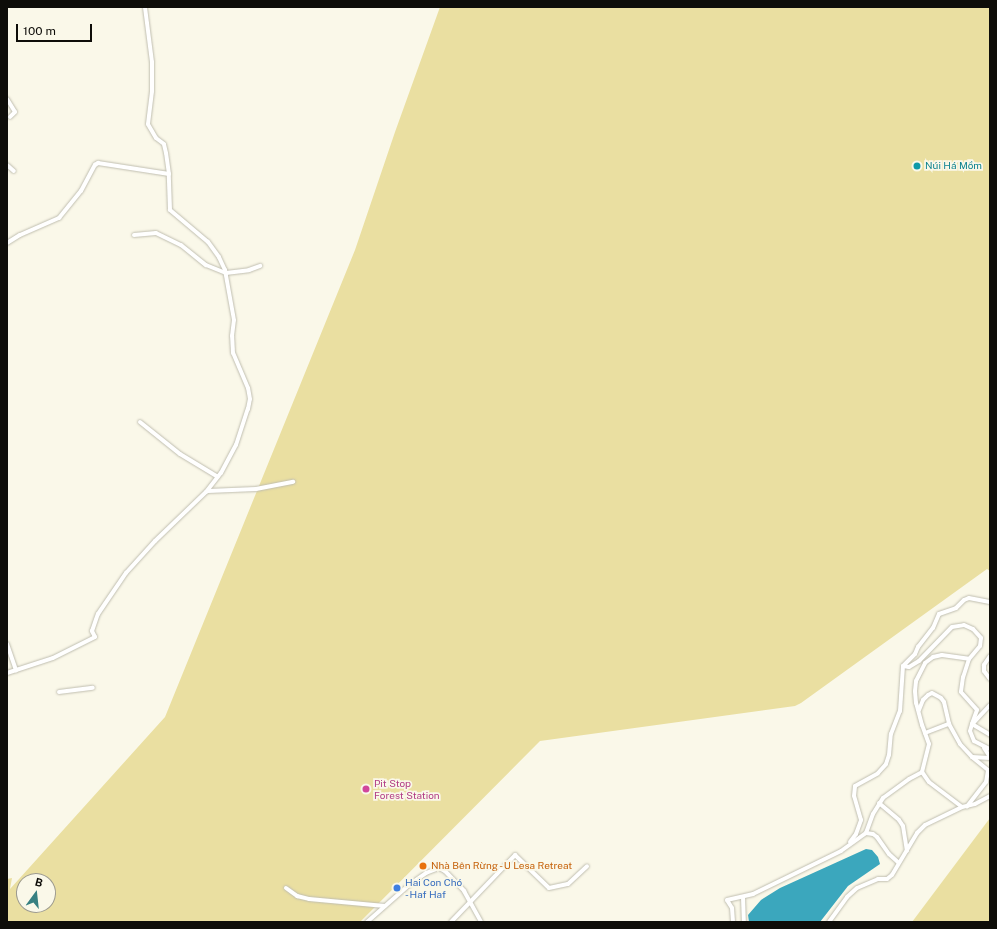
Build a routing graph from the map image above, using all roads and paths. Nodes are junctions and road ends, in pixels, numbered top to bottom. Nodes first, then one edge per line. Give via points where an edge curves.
1 (145, 7) edge
2 (7, 99) edge
3 (10, 117) dead end
4 (7, 165) edge
5 (14, 171) dead end
6 (169, 174) junction
7 (134, 235) dead end
8 (7, 243) edge
9 (260, 266) dead end
10 (226, 274) junction
11 (140, 422) dead end
12 (218, 477) junction
13 (293, 482) dead end
14 (208, 491) junction
15 (990, 602) edge
16 (7, 644) edge
17 (990, 656) edge
18 (969, 659) junction
19 (903, 666) junction
20 (16, 670) junction
21 (7, 673) edge
22 (990, 679) edge
23 (92, 688) dead end
24 (58, 692) dead end
25 (990, 705) edge
26 (919, 712) junction
27 (949, 724) junction
28 (972, 724) junction
29 (925, 734) junction
30 (990, 735) edge
31 (982, 746) junction
32 (990, 749) edge
33 (972, 757) junction
34 (990, 758) edge
35 (922, 772) junction
36 (990, 796) edge
37 (879, 803) junction
38 (962, 806) junction
39 (967, 806) junction
40 (866, 833) junction
41 (848, 846) junction
42 (907, 851) junction
43 (899, 863) junction
44 (587, 866) dead end
45 (286, 888) dead end
46 (743, 897) junction
47 (471, 902) junction
48 (385, 906) junction
49 (367, 922) edge
50 (451, 922) edge
51 (481, 922) edge
52 (733, 922) edge
53 (744, 922) edge
54 (829, 922) edge

1 - 6 street via 152,68 148,124 156,138 164,144
2 - 3 street via 15,112
4 - 5 street
6 - 8 street via 98,163 81,192 59,218
6 - 10 street via 171,213 208,242 219,257
7 - 10 street via 156,234 181,245 206,265
9 - 10 street
10 - 12 street via 234,320 233,353 250,399 236,445
11 - 12 street via 180,454
12 - 14 street
13 - 14 street via 256,489
14 - 20 street via 155,541 126,573 96,618 92,631 95,637 53,658
15 - 19 street via 969,598 956,608 939,614 933,628
16 - 20 street
17 - 22 street via 984,665 984,671
18 - 19 street via 980,646 981,638 970,628 955,625 919,661 909,667
18 - 26 street via 938,655 925,663 915,686
18 - 28 street via 961,692 977,710
19 - 41 street via 900,710 891,734 888,760 878,773 855,786 854,796 861,820
20 - 21 street
23 - 24 street
25 - 28 street
26 - 27 street via 925,697 932,693 944,702
26 - 29 street
27 - 29 street
27 - 33 street via 960,744
28 - 30 street
28 - 31 street via 970,735
29 - 35 street via 929,751
31 - 32 street
31 - 34 street
33 - 34 street
33 - 39 street via 987,767 989,775
35 - 37 street via 893,790
35 - 38 street via 929,782
36 - 39 street
37 - 40 street
37 - 42 street via 903,826
38 - 39 street
38 - 42 street via 920,829
40 - 41 street
40 - 43 street via 877,837
41 - 46 street via 805,870
42 - 43 street
43 - 54 street via 887,879 868,882 847,897
44 - 47 street via 568,884 549,888 515,856
45 - 48 street via 297,896 309,899
46 - 52 street via 727,900 732,908
46 - 53 street
47 - 48 street via 455,880 439,868 426,872
47 - 50 street
47 - 51 street
48 - 49 street

